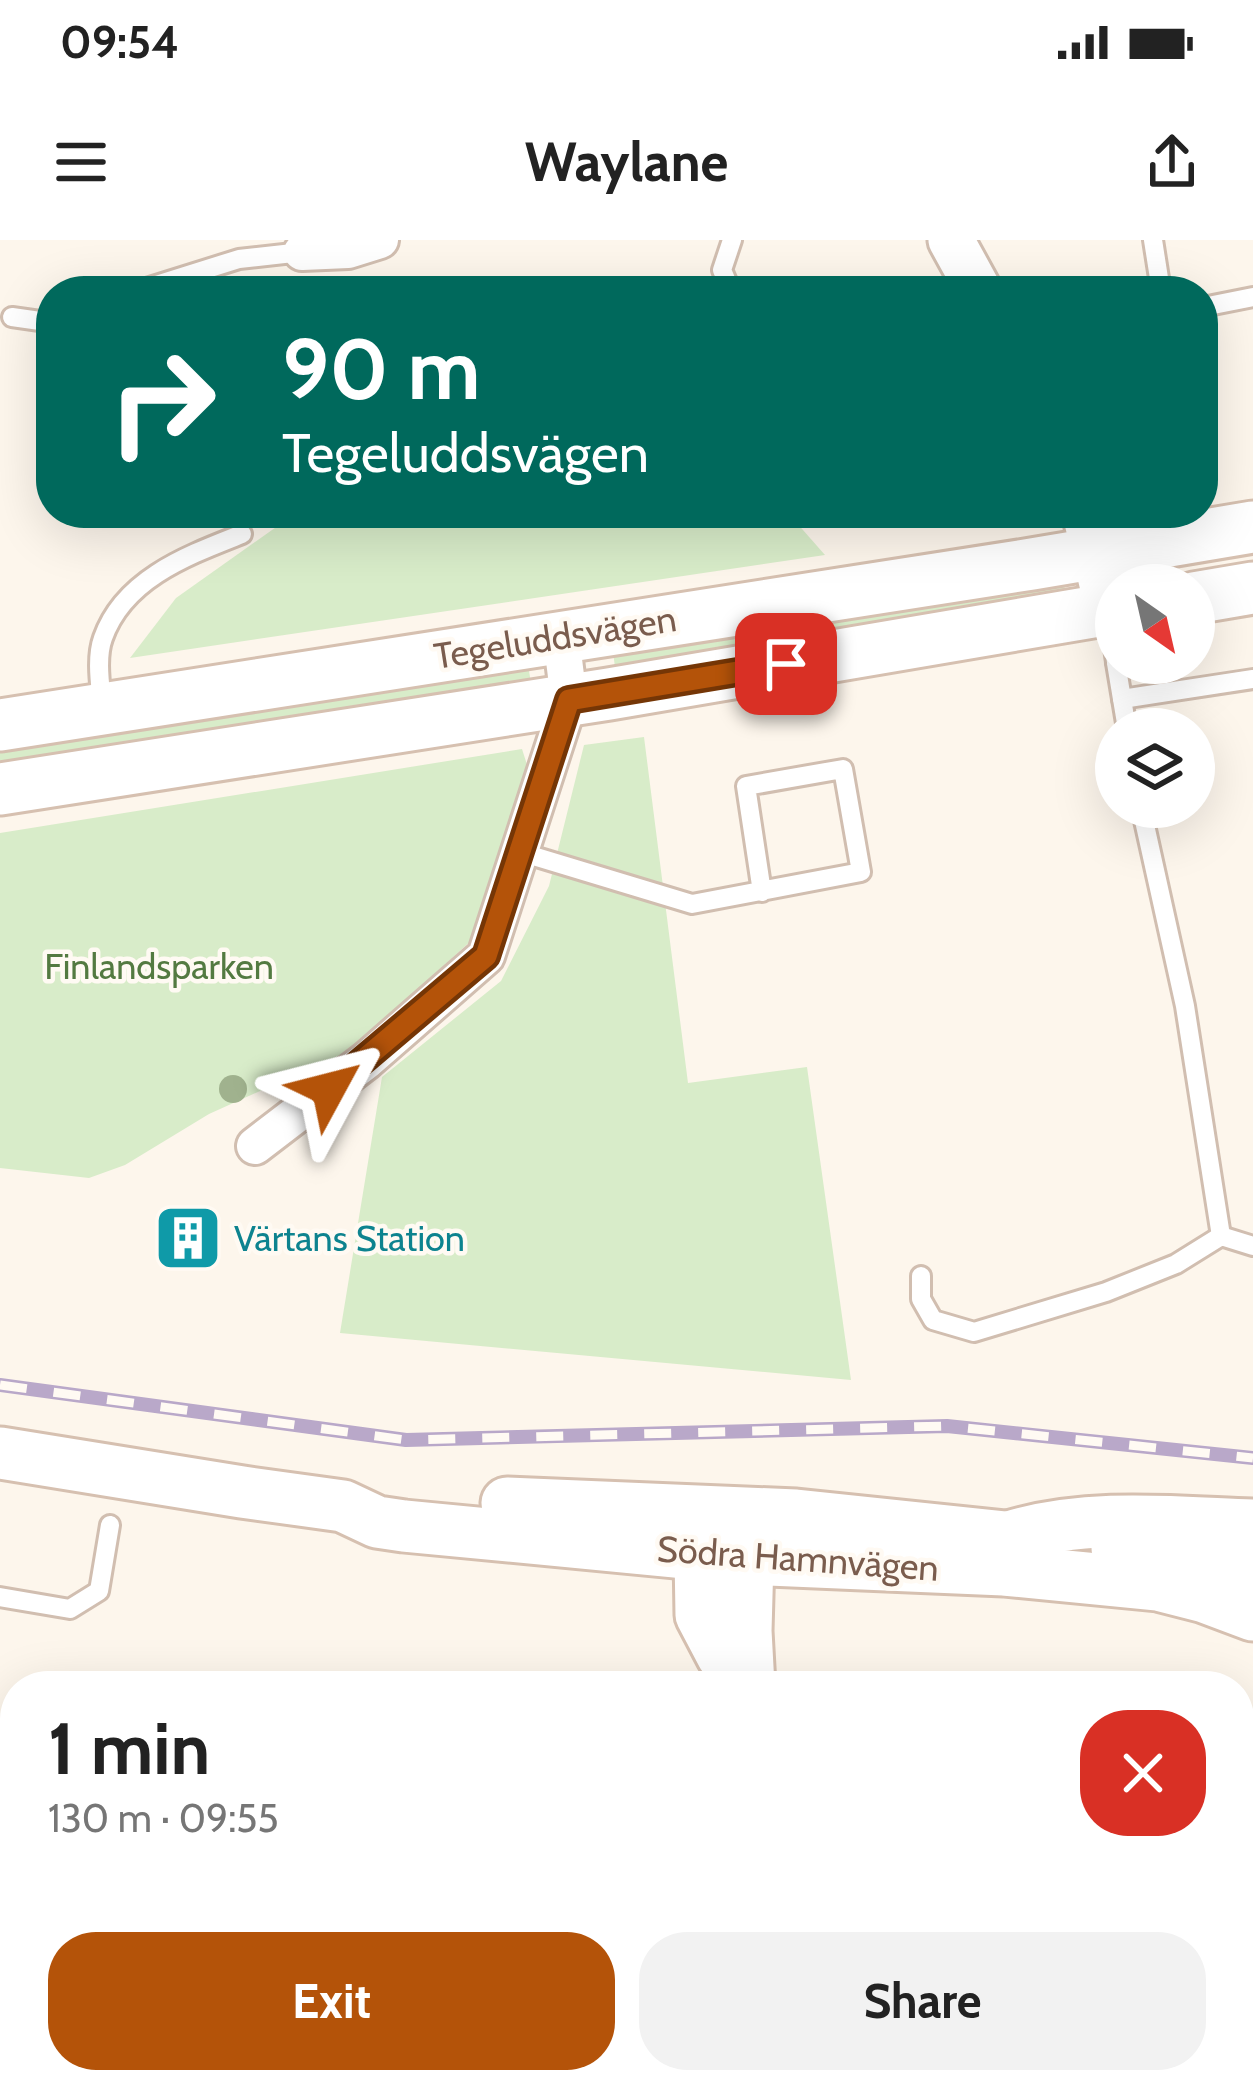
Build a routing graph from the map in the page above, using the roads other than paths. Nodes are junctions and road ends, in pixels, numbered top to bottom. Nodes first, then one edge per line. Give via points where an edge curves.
1 (380, 240) edge
2 (732, 240) edge
3 (951, 240) edge
4 (1154, 240) edge
5 (302, 252) joint
6 (184, 276) edge
7 (725, 276) edge
8 (971, 276) edge
9 (1159, 276) edge
10 (1253, 297) edge
11 (1218, 304) edge
12 (12, 317) dead end
13 (36, 320) edge
14 (1253, 526) edge
15 (1218, 527) edge
16 (1206, 528) edge
17 (1089, 533) edge
18 (242, 534) dead end
19 (1098, 564) edge
20 (1253, 588) edge
21 (1215, 594) edge
22 (1095, 612) edge
23 (561, 636) junction
24 (1253, 679) edge
25 (1120, 684) edge
26 (1122, 699) junction
27 (569, 700) junction
28 (102, 708) junction
29 (1124, 708) edge
30 (0, 725) edge
31 (0, 790) edge
32 (1147, 828) edge
33 (520, 853) junction
34 (762, 892) junction
35 (255, 1146) dead end
36 (1221, 1236) junction
37 (1253, 1246) edge
38 (920, 1276) dead end
39 (0, 1453) edge
40 (110, 1525) dead end
41 (1253, 1525) edge
42 (1009, 1538) junction
43 (725, 1542) junction
44 (1253, 1568) edge
45 (0, 1597) edge
46 (1253, 1615) edge
47 (735, 1671) edge

1 - 5 street
2 - 7 lane
3 - 8 street
4 - 9 lane
5 - 6 lane
10 - 11 lane
12 - 13 lane
14 - 15 main road, Tegeluddsvägen
16 - 17 main road, Tegeluddsvägen
17 - 19 street
17 - 23 main road, Tegeluddsvägen
18 - 28 lane via 152,575 116,612 101,641
20 - 21 main road
22 - 27 main road, Tegeluddsvägen
23 - 27 street
23 - 28 main road, Tegeluddsvägen
24 - 26 lane
25 - 26 lane
26 - 29 lane
27 - 31 main road, Tegeluddsvägen
27 - 33 street
28 - 30 main road, Tegeluddsvägen
32 - 36 lane
33 - 34 lane via 692,904
33 - 35 street via 486,956
34 - 34 lane via 861,872 843,769 746,786
36 - 37 lane
36 - 38 lane via 1106,1292 974,1332 934,1320 921,1299
39 - 43 main road, Södra Hamnvägen via 343,1506 404,1526
40 - 45 lane via 99,1591 70,1609
41 - 42 main road via 1079,1522
42 - 43 main road, Södra Hamnvägen via 796,1516
42 - 44 main road, Södra Hamnvägen
43 - 46 main road, Södra Hamnvägen via 1158,1585
43 - 47 main road via 701,1615

